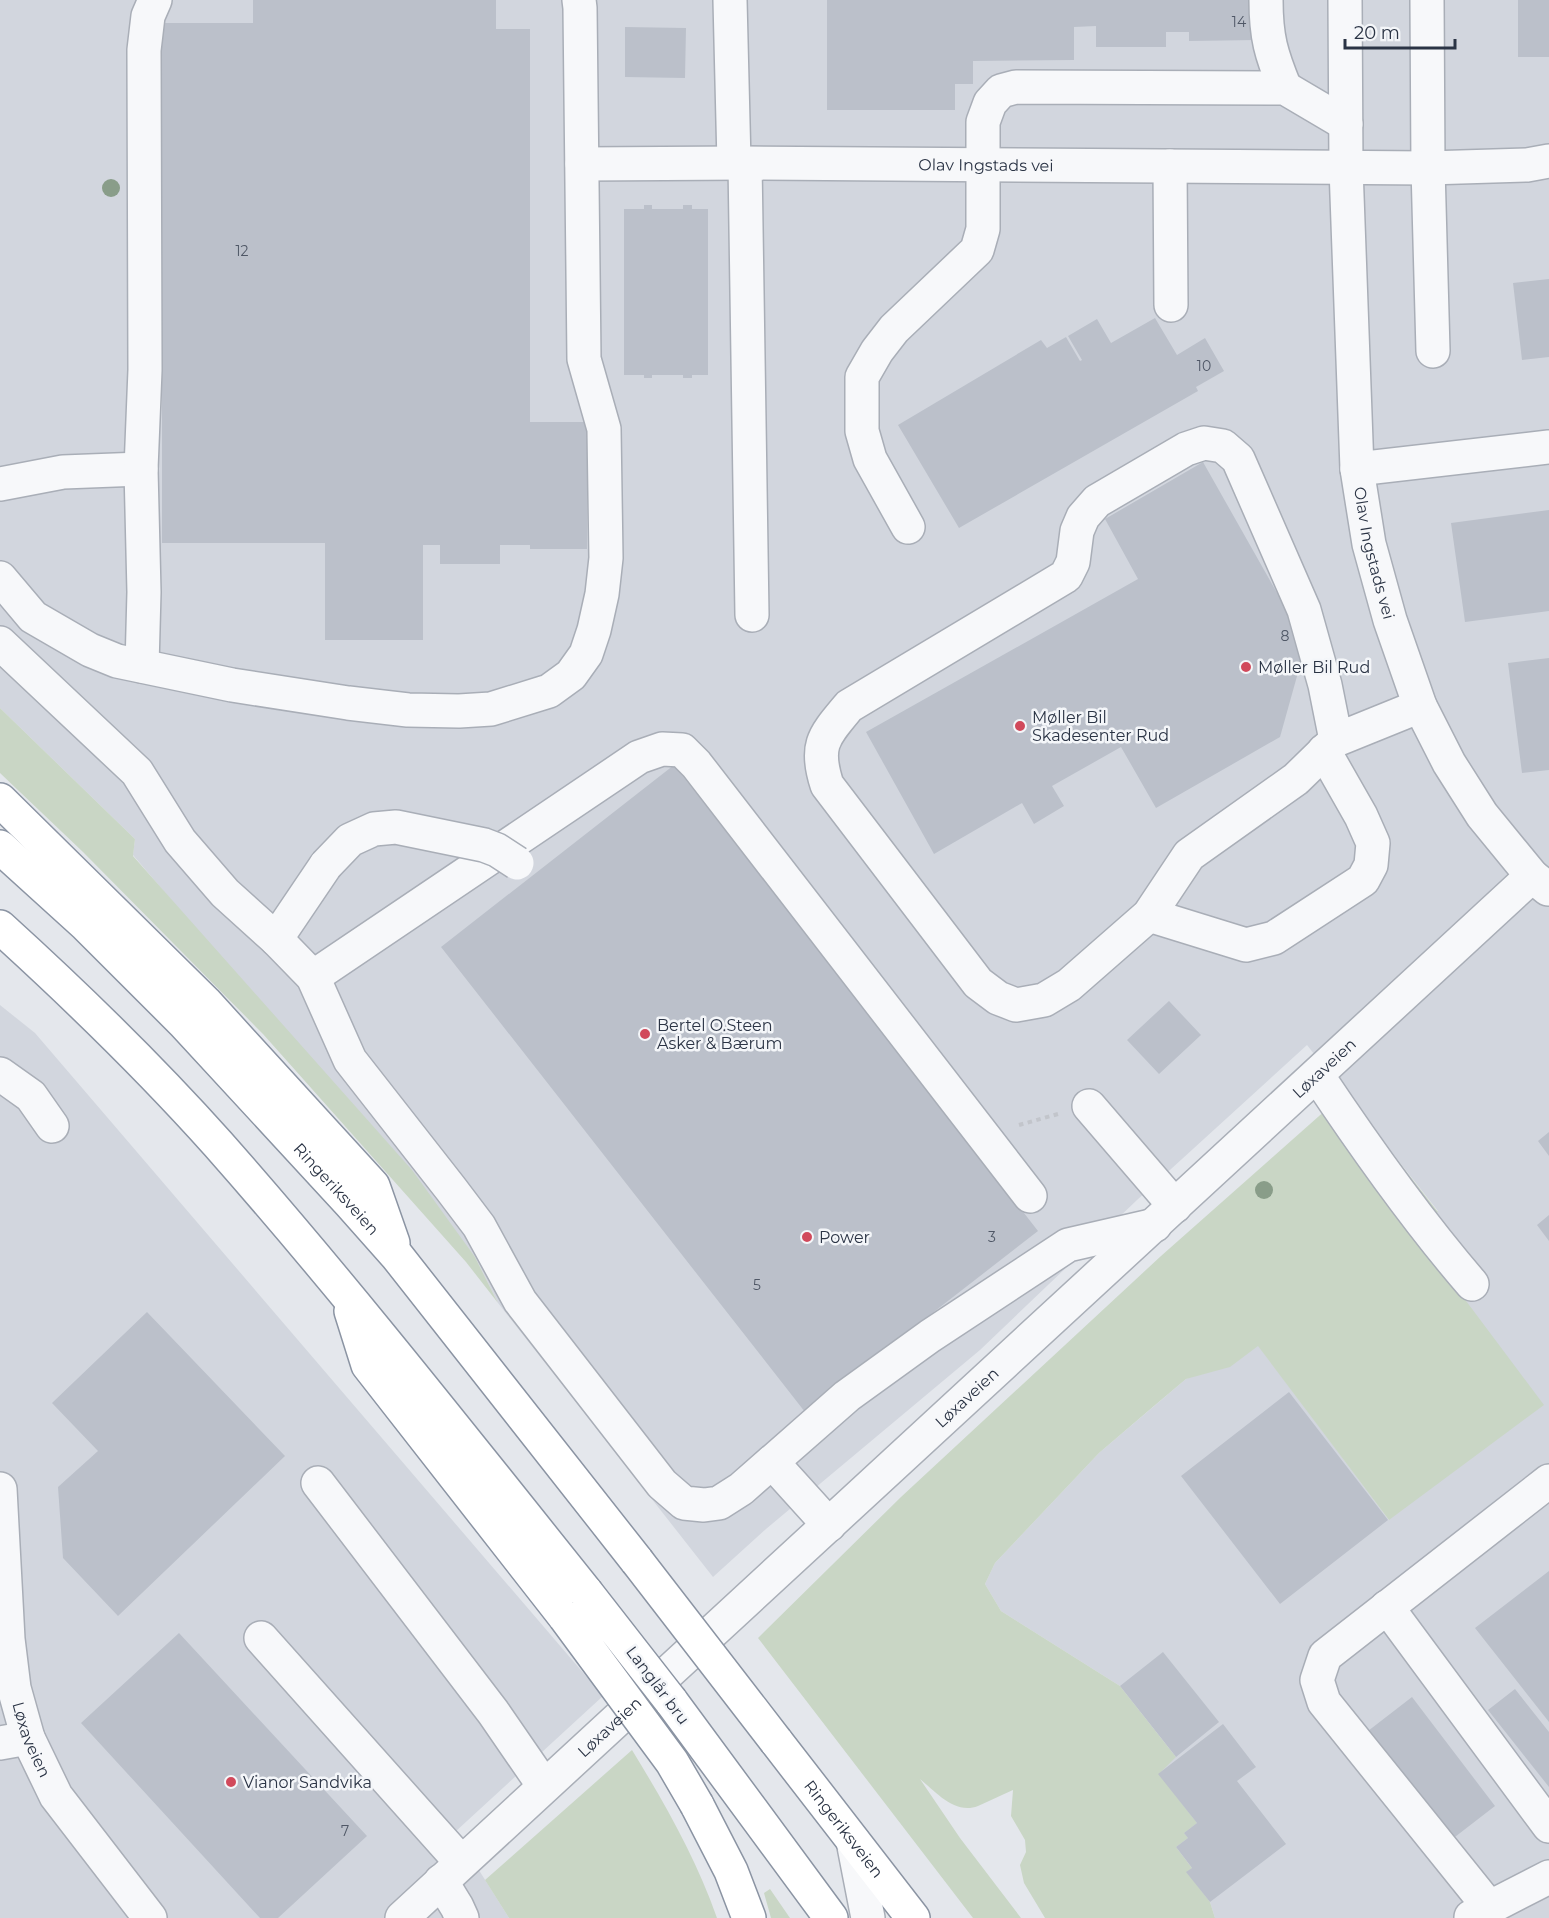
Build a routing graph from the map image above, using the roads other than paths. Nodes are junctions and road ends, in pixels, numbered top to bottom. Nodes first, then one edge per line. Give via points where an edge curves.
1 (155, 0) edge
2 (579, 0) edge
3 (730, 0) edge
4 (1266, 0) edge
5 (1345, 0) edge
6 (1427, 0) edge
7 (1285, 88) junction
8 (1346, 124) junction
9 (1549, 161) edge
10 (582, 164) junction
11 (740, 164) junction
12 (982, 166) junction
13 (1170, 166) junction
14 (1346, 168) junction
15 (1428, 168) junction
16 (1171, 305) dead end
17 (1433, 351) dead end
18 (1549, 447) edge
19 (1357, 468) junction
20 (141, 469) junction
21 (0, 484) edge
22 (908, 527) dead end
23 (0, 578) edge
24 (752, 615) dead end
25 (0, 643) edge
26 (142, 666) junction
27 (1420, 706) junction
28 (1330, 746) junction
29 (0, 800) edge
30 (0, 847) edge
31 (517, 863) dead end
32 (1541, 883) edge
33 (1149, 915) junction
34 (0, 927) edge
35 (276, 939) junction
36 (313, 977) junction
37 (0, 1074) edge
38 (1317, 1075) junction
39 (1089, 1106) road end
40 (52, 1126) dead end
41 (1030, 1196) dead end
42 (1165, 1215) junction
43 (397, 1256) junction
44 (1472, 1284) dead end
45 (345, 1292) junction
46 (772, 1462) junction
47 (1549, 1481) edge
48 (318, 1483) dead end
49 (0, 1489) edge
50 (829, 1525) junction
51 (1387, 1607) junction
52 (261, 1638) dead end
53 (14, 1741) edge
54 (544, 1786) junction
55 (1549, 1826) edge
56 (853, 1841) junction
57 (451, 1872) junction
58 (1549, 1877) edge
59 (1479, 1913) edge
60 (150, 1918) edge
61 (402, 1918) edge
62 (462, 1918) edge
63 (749, 1918) edge
64 (831, 1918) edge
65 (868, 1918) edge
66 (913, 1918) edge

1 - 20 street via 148,16 144,50 145,370
2 - 10 street
3 - 11 street
4 - 7 street via 1271,54
5 - 8 street, Olav Ingstads vei
6 - 15 street
7 - 8 street
7 - 12 street via 1016,87 1001,92 990,103 984,122
8 - 14 street, Olav Ingstads vei
9 - 15 street
10 - 11 street, Olav Ingstads vei
10 - 26 street via 584,359 604,429 606,558 594,630 586,654 571,675 549,691 491,709 449,711 348,703
11 - 12 street, Olav Ingstads vei
11 - 24 street
12 - 13 street, Olav Ingstads vei
12 - 22 street via 983,229 977,250 894,329 862,377 862,431 870,459
13 - 14 street, Olav Ingstads vei
13 - 16 street
14 - 15 street
14 - 19 street, Olav Ingstads vei
15 - 17 street
18 - 19 street
19 - 27 street, Olav Ingstads vei via 1369,544
20 - 21 street via 63,472
20 - 26 street
23 - 26 street via 33,617 90,650
25 - 35 street via 137,772 180,841 225,893
27 - 28 street
27 - 32 street, Olav Ingstads vei via 1482,815
28 - 33 street via 1296,779 1189,855
28 - 33 street via 1373,843 1371,865 1363,880 1274,938 1246,945
28 - 33 street via 1325,684 1304,610 1238,459 1223,446 1204,444 1186,449 1097,501 1077,531 1073,562 1066,576 849,706 831,728 823,743 820,764 827,785 978,984 998,998 1016,1005 1044,1000 1069,985
29 - 43 highway via 205,1002 373,1186
30 - 43 highway, Ringeriksveien via 86,925 184,1023
31 - 35 street, bridge via 484,845 396,827 374,829 350,840 326,865
32 - 38 street, Løxaveien
34 - 45 highway via 129,1051 217,1143
35 - 36 street
36 - 41 street via 639,757 662,749 682,750
36 - 46 street via 350,1060 479,1226 520,1301 662,1484 684,1503 719,1503
37 - 40 street via 31,1096
38 - 42 street, Løxaveien
38 - 44 street via 1365,1147
39 - 42 street
42 - 46 street via 1068,1245 847,1396
42 - 50 street, Løxaveien
43 - 56 highway, Ringeriksveien, bridge
45 - 63 highway, bridge via 368,1365 565,1617 672,1762 731,1871
45 - 64 highway, Langlår bru, bridge via 671,1701
46 - 50 street
47 - 51 street
48 - 54 street via 493,1712
49 - 53 street, Løxaveien
50 - 54 street, Løxaveien
51 - 55 street
51 - 59 street via 1325,1656 1317,1680 1324,1702
52 - 57 street
53 - 60 street, Løxaveien
54 - 57 street, Løxaveien
56 - 65 street
56 - 66 highway, Ringeriksveien
57 - 61 street, Løxaveien
57 - 62 street
58 - 59 street

